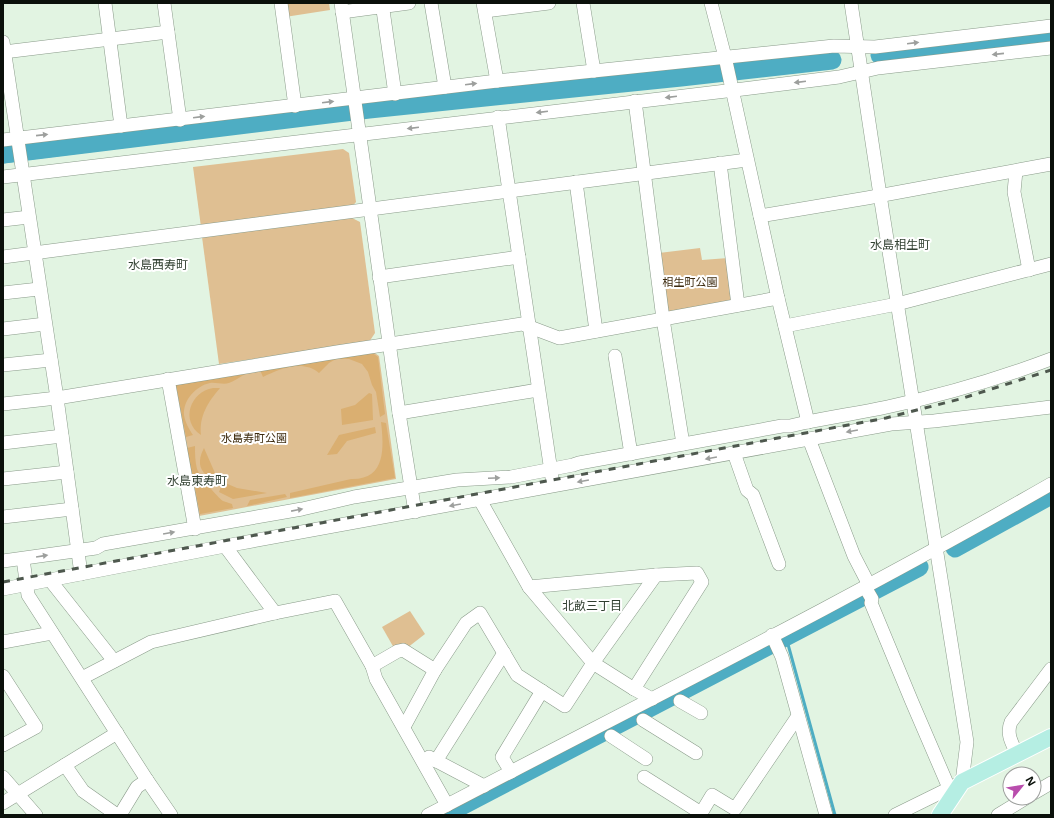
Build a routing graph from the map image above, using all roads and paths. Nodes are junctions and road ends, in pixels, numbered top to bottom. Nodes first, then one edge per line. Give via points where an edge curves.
1 (105, 3) edge
2 (164, 3) edge
3 (281, 3) edge
4 (409, 3) edge
5 (432, 3) edge
6 (549, 3) edge
7 (583, 3) edge
8 (711, 3) edge
9 (851, 3) edge
10 (382, 5) edge
11 (484, 7) edge
12 (341, 8) edge
13 (1051, 26) edge
14 (168, 32) junction
15 (110, 39) junction
16 (1021, 42) junction
17 (858, 46) junction
18 (1051, 48) edge
19 (4, 49) edge
20 (726, 61) junction
21 (594, 71) junction
22 (861, 72) junction
23 (497, 81) junction
24 (731, 86) junction
25 (445, 87) junction
26 (395, 94) junction
27 (635, 101) junction
28 (355, 103) junction
29 (295, 106) junction
30 (498, 117) junction
31 (180, 120) junction
32 (121, 126) junction
33 (359, 129) junction
34 (3, 140) edge
35 (18, 142) junction
36 (747, 160) junction
37 (720, 163) junction
38 (1051, 164) edge
39 (22, 171) junction
40 (1016, 171) junction
41 (645, 173) junction
42 (3, 176) edge
43 (576, 182) junction
44 (509, 190) junction
45 (880, 195) junction
46 (370, 210) junction
47 (760, 216) junction
48 (29, 217) junction
49 (3, 220) edge
50 (34, 253) junction
51 (3, 257) edge
52 (519, 257) junction
53 (1051, 264) edge
54 (1029, 270) junction
55 (379, 277) junction
56 (39, 289) junction
57 (3, 293) edge
58 (778, 298) junction
59 (897, 304) junction
60 (738, 305) junction
61 (663, 319) junction
62 (45, 324) junction
63 (785, 326) junction
64 (529, 327) junction
65 (3, 329) edge
66 (596, 331) junction
67 (389, 345) junction
68 (615, 356) dead end
69 (1051, 359) edge
70 (51, 360) junction
71 (3, 365) edge
72 (168, 380) junction
73 (538, 390) junction
74 (57, 398) junction
75 (913, 401) junction
76 (3, 404) edge
77 (1051, 407) edge
78 (399, 413) junction
79 (808, 422) junction
80 (916, 422) junction
81 (62, 436) junction
82 (809, 439) junction
83 (3, 443) edge
84 (683, 444) junction
85 (734, 453) junction
86 (631, 454) junction
87 (550, 470) junction
88 (67, 472) junction
89 (3, 479) edge
90 (1051, 484) edge
91 (553, 486) junction
92 (411, 488) junction
93 (480, 500) junction
94 (72, 509) junction
95 (415, 512) junction
96 (3, 517) edge
97 (195, 528) junction
98 (225, 546) junction
99 (937, 548) junction
100 (78, 551) junction
101 (23, 559) junction
102 (3, 561) edge
103 (779, 564) dead end
104 (81, 574) junction
105 (656, 575) junction
106 (50, 580) junction
107 (26, 584) junction
108 (529, 587) junction
109 (3, 589) edge
110 (868, 590) junction
111 (275, 613) junction
112 (52, 633) junction
113 (774, 640) junction
114 (3, 642) edge
115 (504, 653) junction
116 (114, 661) junction
117 (593, 663) junction
118 (372, 666) junction
119 (1051, 669) edge
120 (435, 670) junction
121 (3, 676) edge
122 (82, 678) junction
123 (634, 689) junction
124 (542, 691) junction
125 (652, 699) junction
126 (680, 701) dead end
127 (701, 713) dead end
128 (798, 716) junction
129 (643, 720) dead end
130 (404, 727) junction
131 (117, 733) junction
132 (611, 736) dead end
133 (1051, 737) edge
134 (3, 745) edge
135 (416, 751) junction
136 (696, 752) dead end
137 (1017, 754) junction
138 (646, 759) dead end
139 (436, 761) junction
140 (65, 765) junction
141 (510, 772) junction
142 (3, 777) edge
143 (644, 777) dead end
144 (147, 780) junction
145 (1051, 783) edge
146 (956, 785) junction
147 (484, 786) junction
148 (1042, 788) edge
149 (18, 794) junction
150 (3, 803) edge
151 (447, 805) junction
152 (1013, 806) edge
153 (700, 814) edge
154 (36, 815) edge
155 (118, 815) edge
156 (171, 815) edge
157 (428, 815) edge
158 (826, 815) edge
159 (895, 815) edge
160 (940, 815) edge
161 (998, 815) edge

1 - 15 street
2 - 14 street
3 - 29 street
4 - 10 street
5 - 25 street
6 - 11 street
7 - 21 street
8 - 20 street
9 - 17 street
10 - 12 street
10 - 26 street
11 - 23 street
12 - 28 street
13 - 16 street
14 - 15 street
14 - 31 street
15 - 19 street
15 - 32 street
17 -> 16 street
16 - 18 street
16 -> 22 street
17 - 20 street via 834,46
17 - 22 street
19 - 35 street
20 - 21 street
20 - 24 street
21 - 23 street
22 -> 24 street via 839,77
22 - 45 street
25 -> 23 street
24 -> 27 street
24 - 36 street
25 - 26 street
26 - 28 street
27 -> 30 street
27 - 41 street
29 -> 28 street
28 - 33 street
31 -> 29 street
30 -> 33 street
30 - 44 street
31 - 32 street
35 -> 32 street
33 - 39 street
33 - 46 street
34 - 35 street
35 - 39 street
36 - 37 street
36 - 47 street
37 - 41 street
37 - 60 street
38 - 40 street
39 - 42 street
39 - 48 street
40 - 45 street
40 - 54 street via 1014,192
41 - 43 street
41 - 61 street
43 - 44 street
43 - 66 street
44 - 46 street
44 - 52 street
45 - 47 street
45 - 59 street
46 - 50 street
46 - 55 street
47 - 58 street
48 - 49 street
48 - 50 street
50 - 51 street
50 - 56 street
52 - 55 street
52 - 64 street
53 - 54 street
54 - 59 street
55 - 67 street
56 - 57 street
56 - 62 street
58 - 60 street
58 - 63 street
59 - 63 street
59 - 75 street
60 - 61 street
61 - 66 street
61 - 84 street
62 - 65 street
62 - 70 street
63 - 79 street
64 - 66 street via 559,338
64 - 67 street via 522,324
64 - 73 street
67 - 72 street
67 - 78 street
68 - 86 street
69 - 75 street
70 - 71 street
70 - 74 street
72 - 74 street
72 - 97 street
73 - 78 street
73 - 87 street
74 - 76 street
74 - 81 street
75 - 79 street
75 - 80 street
77 - 80 street
78 - 92 street
79 - 84 street
80 -> 82 street via 890,424
80 - 99 street
81 - 83 street
81 - 88 street
82 - 85 street
82 - 110 street
84 - 86 street
85 -> 91 street
85 - 103 street
86 - 87 street
87 - 91 street
92 -> 87 street via 457,480 511,477
88 - 89 street
88 - 94 street
90 - 99 street
91 - 93 street
92 - 95 street
97 -> 92 street via 302,509 354,496
93 -> 95 street
93 - 108 street
94 - 96 street
94 - 100 street
95 - 98 street
100 -> 97 street via 96,548 102,544
98 - 104 street
98 - 111 street
99 - 110 street
99 - 146 street via 967,742
101 -> 100 street
100 - 104 street
101 - 102 street
101 - 107 street
104 - 106 street
105 - 108 street
105 - 117 street
105 - 123 street via 697,573 702,582
106 - 107 street
106 - 116 street
107 - 109 street
107 - 112 street via 28,595
108 - 117 street
110 - 113 street
110 - 146 street via 912,702
111 - 116 street via 150,642
111 - 118 street via 335,601
112 - 114 street
112 - 122 street
113 - 125 street
113 - 128 street via 782,658
115 - 120 street via 480,613 466,623
115 - 124 street via 517,675
115 - 139 street
116 - 122 street
117 - 123 street
117 - 124 street via 565,706
118 - 120 street via 403,650
118 - 130 street via 376,679
119 - 137 street via 1010,722 1008,735
120 - 130 street
121 - 134 street via 36,727
122 - 131 street
123 - 125 street
124 - 141 street via 502,757
125 - 141 street
126 - 127 street
128 - 153 street via 735,809 712,795
128 - 158 street
129 - 136 street
130 - 135 street
131 - 140 street
131 - 144 street
132 - 138 street
133 - 137 main road
135 - 139 street
135 - 151 street
137 - 146 main road
139 - 147 street
140 - 149 street
140 - 155 street via 83,791
141 - 147 street
142 - 149 street
143 - 153 street
144 - 155 street via 136,787
144 - 156 street
145 - 148 street
146 - 159 street
146 - 160 main road
147 - 151 street
149 - 150 street
149 - 154 street
151 - 157 street
152 - 161 street

